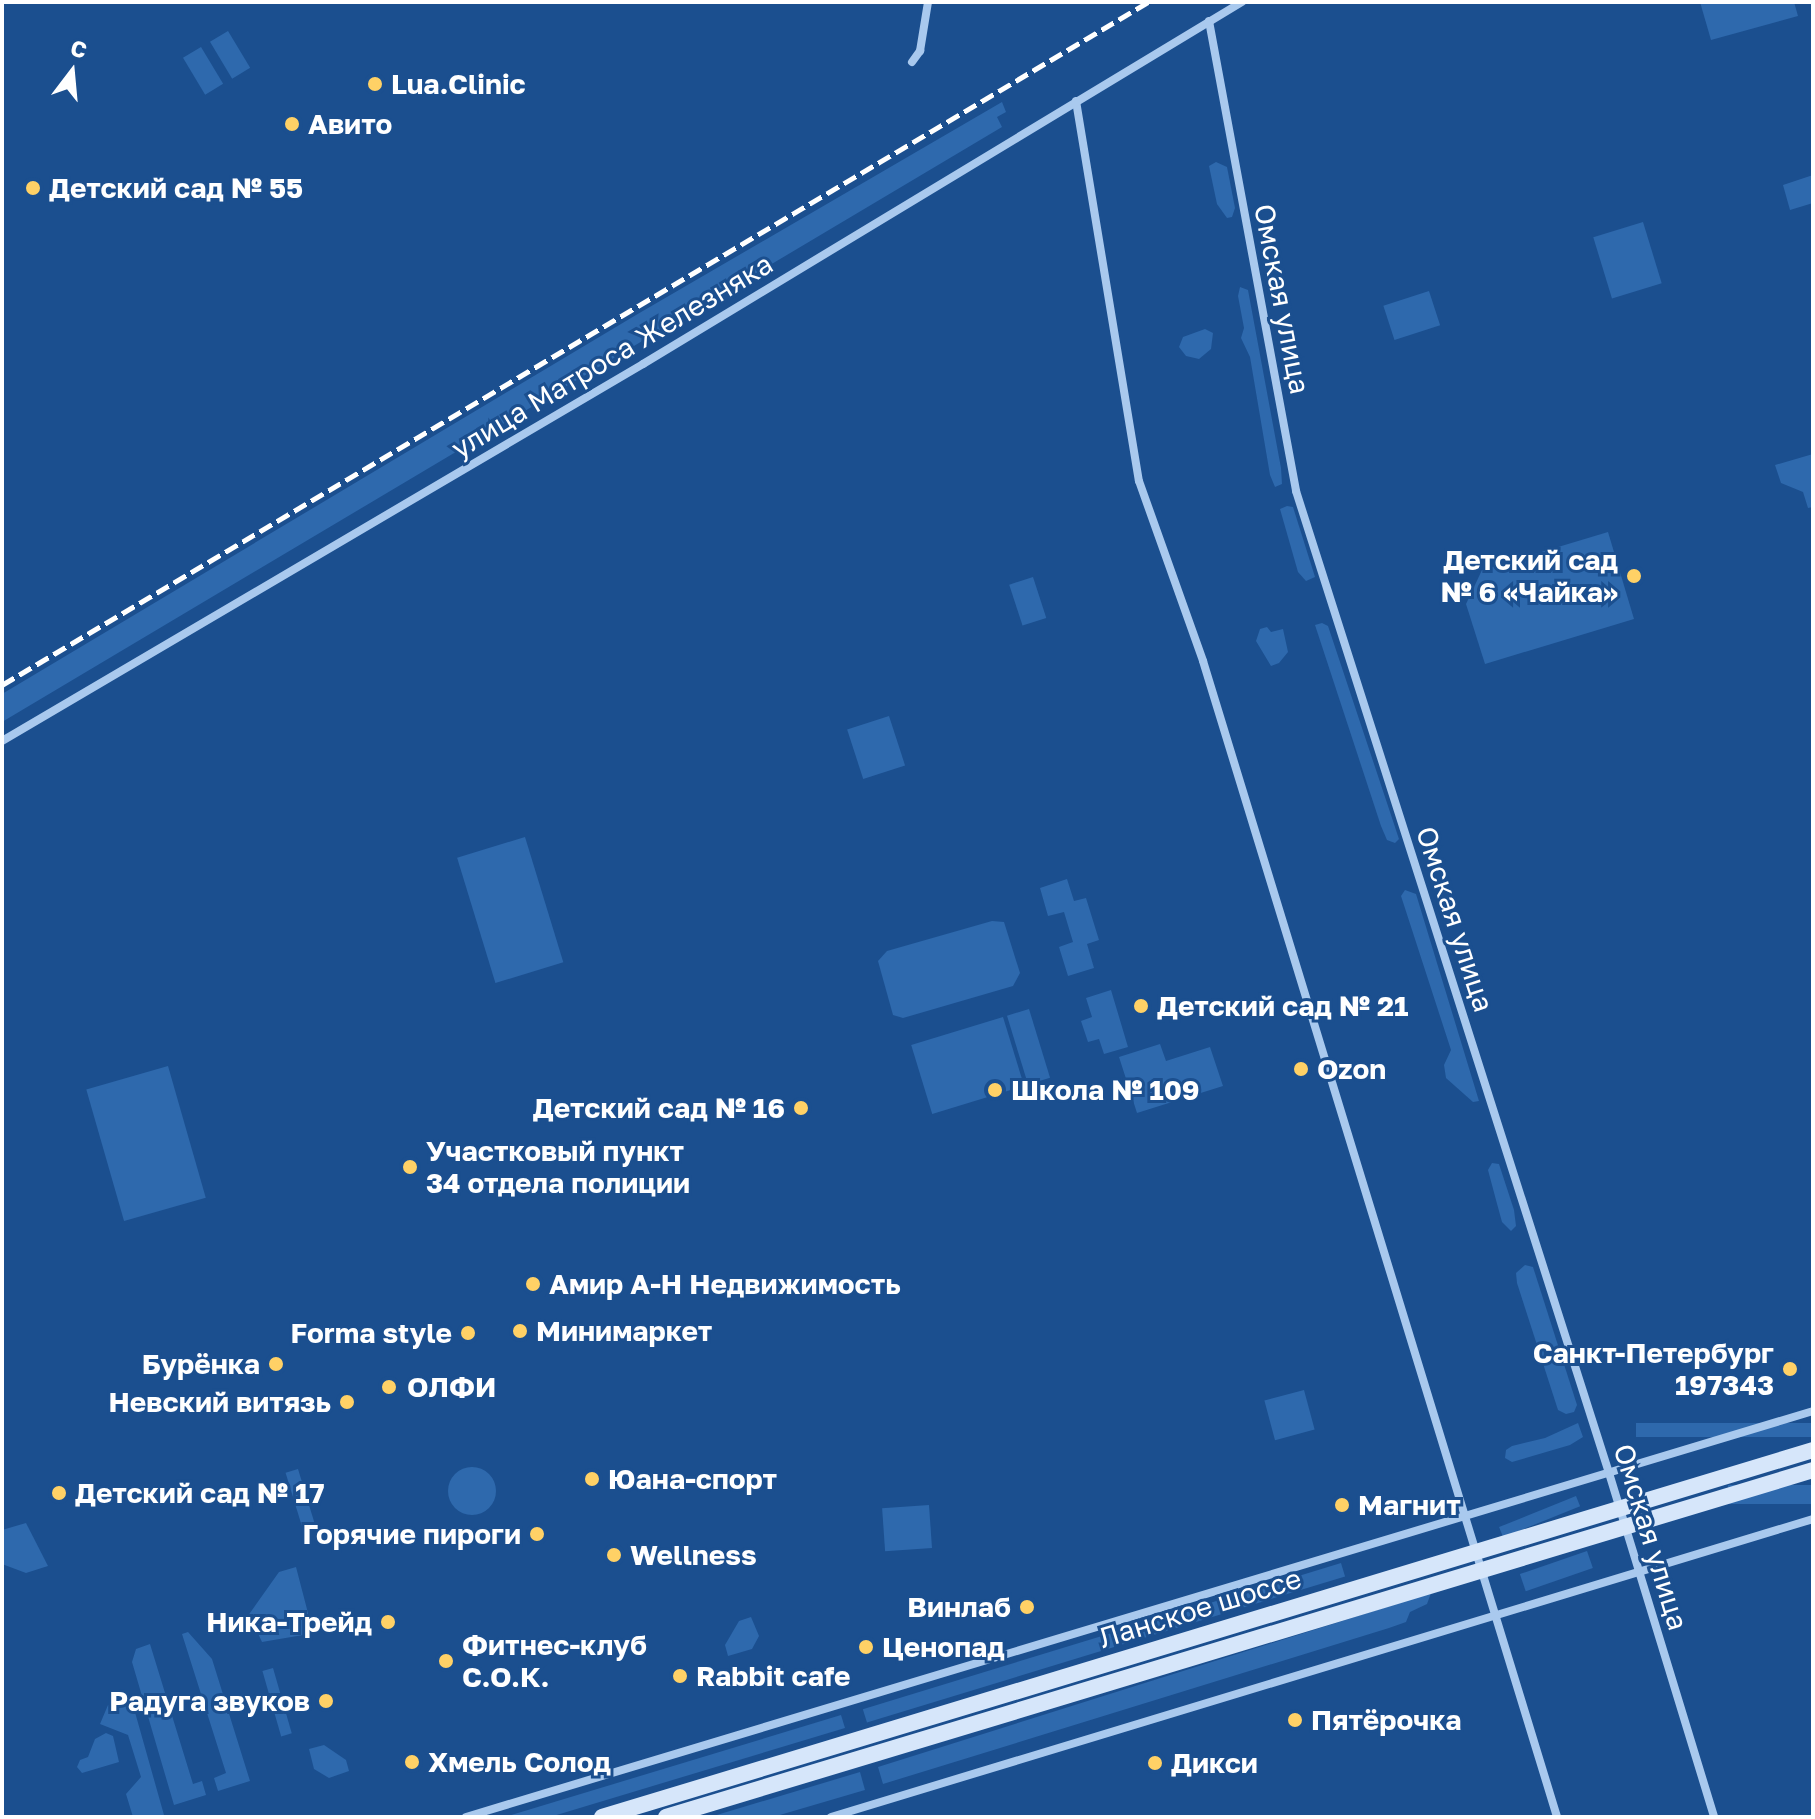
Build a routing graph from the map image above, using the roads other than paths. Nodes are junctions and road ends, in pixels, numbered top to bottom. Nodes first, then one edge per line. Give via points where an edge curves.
1 (928, 2) edge
2 (1242, 2) edge
3 (1209, 21) junction
4 (912, 62) dead end
5 (1076, 101) junction
6 (2, 741) edge
7 (1813, 1411) edge
8 (1813, 1450) edge
9 (1813, 1470) edge
10 (1609, 1473) junction
11 (1620, 1508) junction
12 (1466, 1516) junction
13 (1813, 1519) edge
14 (1626, 1527) junction
15 (1476, 1552) junction
16 (1481, 1571) junction
17 (1639, 1571) junction
18 (1494, 1616) junction
19 (466, 1817) edge
20 (602, 1817) edge
21 (666, 1817) edge
22 (831, 1817) edge
23 (1557, 1817) edge
24 (1714, 1817) edge

1 - 4 street via 920,51
2 - 3 street, улица Матроса Железняка
3 - 5 street, улица Матроса Железняка
3 - 10 street, Омская улица via 1296,491
5 - 6 street, улица Матроса Железняка via 656,356
5 - 12 street via 1139,481 1203,661
7 - 10 street
8 - 11 main road, Ланское шоссе
9 - 14 main road, Ланское шоссе
10 - 11 street, Омская улица
10 - 12 street
11 - 14 street, Омская улица
11 - 15 main road, Ланское шоссе
12 - 15 street
12 - 19 street
13 - 17 street
14 - 16 main road, Ланское шоссе
14 - 17 street, Омская улица
15 - 16 street
15 - 20 main road, Ланское шоссе
16 - 18 street
16 - 21 main road, Ланское шоссе
17 - 18 street
17 - 24 street, Омская улица
18 - 22 street
18 - 23 street

